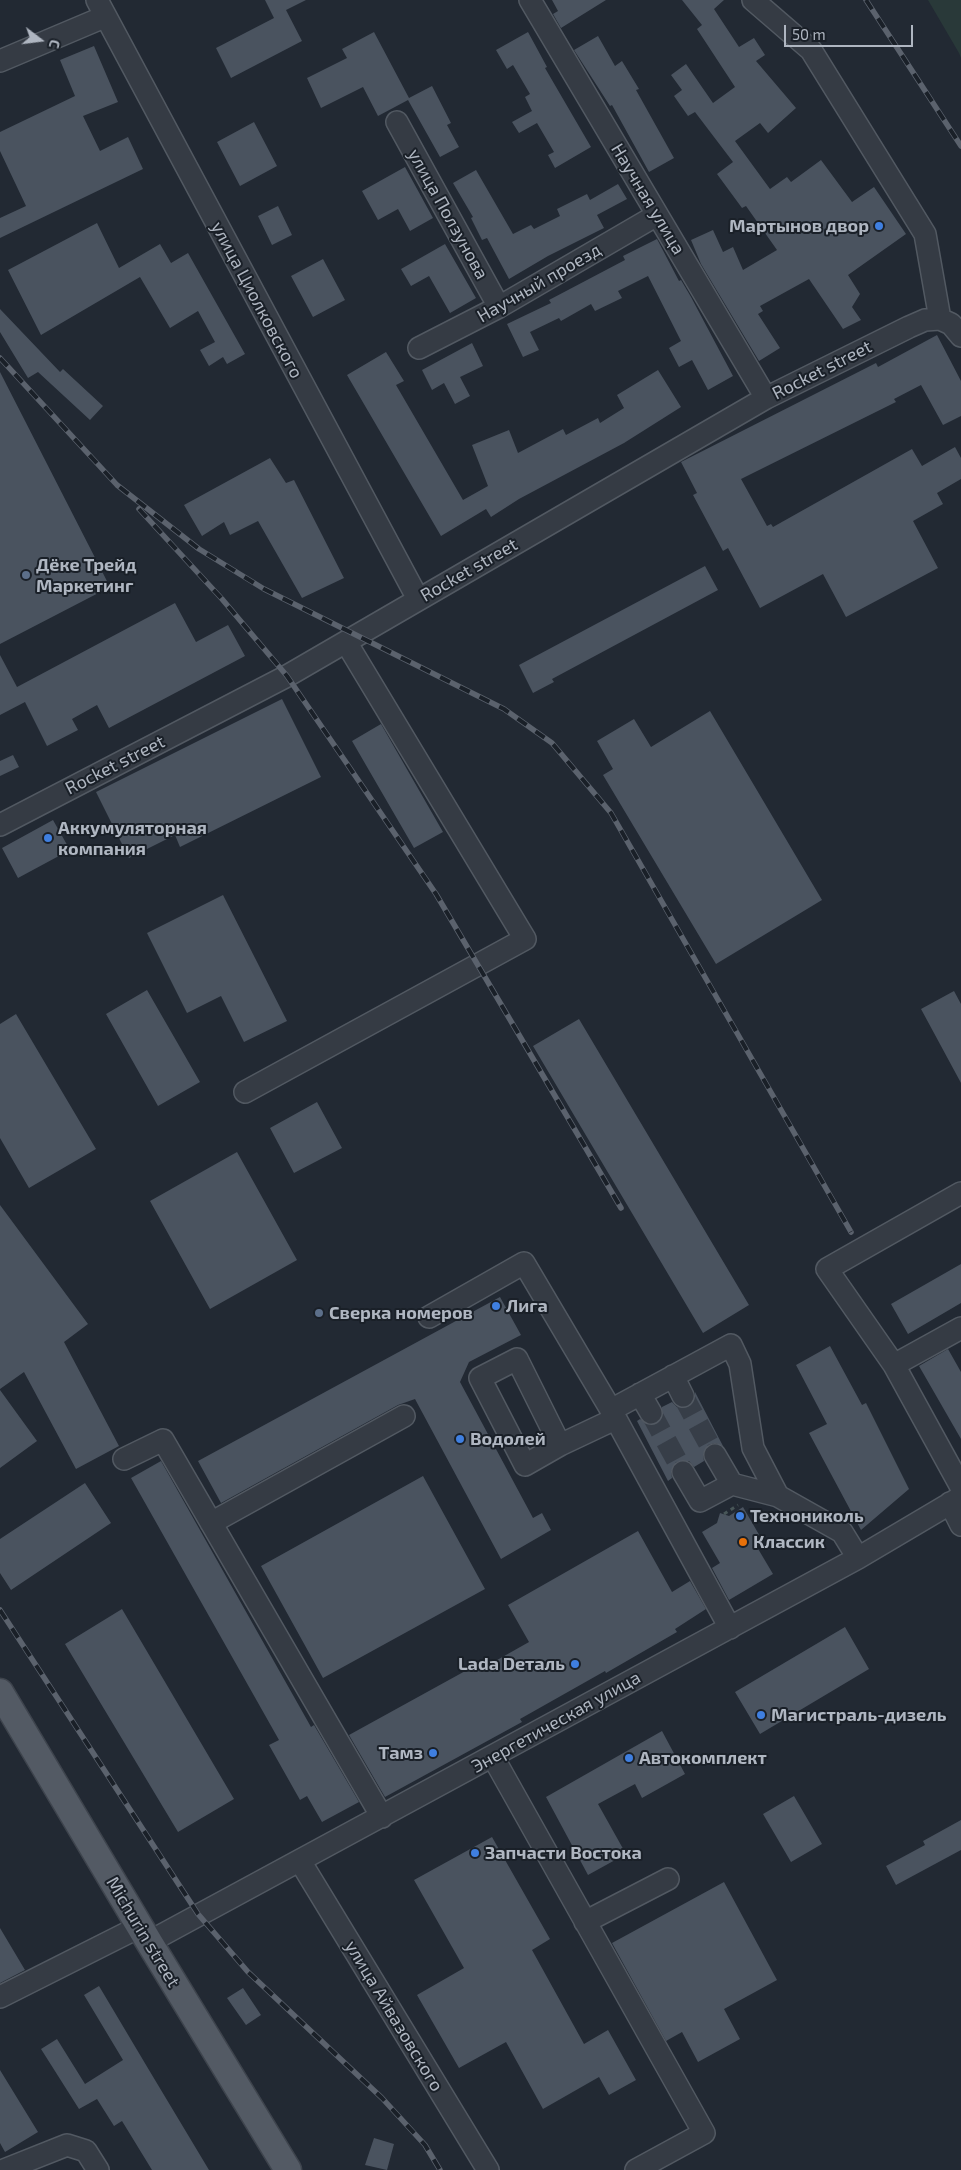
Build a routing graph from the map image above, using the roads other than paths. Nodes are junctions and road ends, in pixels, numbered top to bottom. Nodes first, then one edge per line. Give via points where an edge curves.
1 (530, 0) edge
2 (753, 0) edge
3 (100, 8) edge
4 (0, 61) edge
5 (397, 122) dead end
6 (657, 214) junction
7 (499, 307) junction
8 (940, 319) junction
9 (961, 336) edge
10 (419, 348) dead end
11 (766, 398) junction
12 (418, 599) junction
13 (346, 642) junction
14 (0, 825) edge
15 (245, 1092) dead end
16 (961, 1193) edge
17 (429, 1318) dead end
18 (961, 1328) edge
19 (894, 1365) junction
20 (673, 1376) junction
21 (640, 1394) junction
22 (683, 1396) tunnel mouth
23 (650, 1413) tunnel mouth
24 (613, 1414) junction
25 (404, 1416) dead end
26 (560, 1445) junction
27 (715, 1455) tunnel mouth
28 (124, 1459) dead end
29 (683, 1472) tunnel mouth
30 (732, 1484) junction
31 (778, 1496) junction
32 (957, 1496) edge
33 (211, 1522) junction
34 (961, 1525) edge
35 (858, 1558) junction
36 (730, 1628) junction
37 (0, 1692) edge
38 (493, 1757) junction
39 (382, 1817) junction
40 (300, 1862) junction
41 (668, 1879) dead end
42 (586, 1922) junction
43 (144, 1934) junction
44 (0, 1997) edge
45 (4, 2170) edge
46 (98, 2170) edge
47 (288, 2170) edge
48 (488, 2170) edge
49 (636, 2170) edge

1 - 6 street, Научная улица
2 - 8 street via 811,50 925,234
3 - 4 street
3 - 12 street, улица Циолковского
5 - 7 street, улица Ползунова
6 - 7 street, Научный проезд
6 - 11 street, Научная улица
7 - 10 street, Научный проезд
8 - 9 street via 951,324
8 - 11 street, Rocket street via 925,320 909,327
11 - 12 street, Rocket street
12 - 13 street, Rocket street
13 - 14 street, Rocket street
13 - 15 street via 525,939
16 - 19 street via 827,1269
17 - 24 street via 524,1263
18 - 19 street
19 - 32 street
20 - 21 street
20 - 22 street
20 - 31 street via 731,1345 740,1364 753,1448
21 - 23 street
21 - 24 street
24 - 26 street
24 - 36 street
25 - 33 street
26 - 26 street via 517,1359 480,1378 525,1465
27 - 30 street
28 - 33 street via 163,1440
29 - 30 street via 700,1501
30 - 31 street
31 - 35 street via 842,1532
32 - 34 street
32 - 35 street, Энергетическая улица
33 - 39 street
35 - 36 street, Энергетическая улица
36 - 38 street, Энергетическая улица
37 - 43 main road, Michurin street
38 - 39 street, Энергетическая улица
38 - 42 street
39 - 40 street, Энергетическая улица
40 - 43 street, Энергетическая улица
40 - 48 street, улица Айвазовского
41 - 42 street
42 - 49 street via 704,2134
43 - 44 street, Энергетическая улица
43 - 47 main road, Michurin street
45 - 46 street via 67,2145 86,2151

